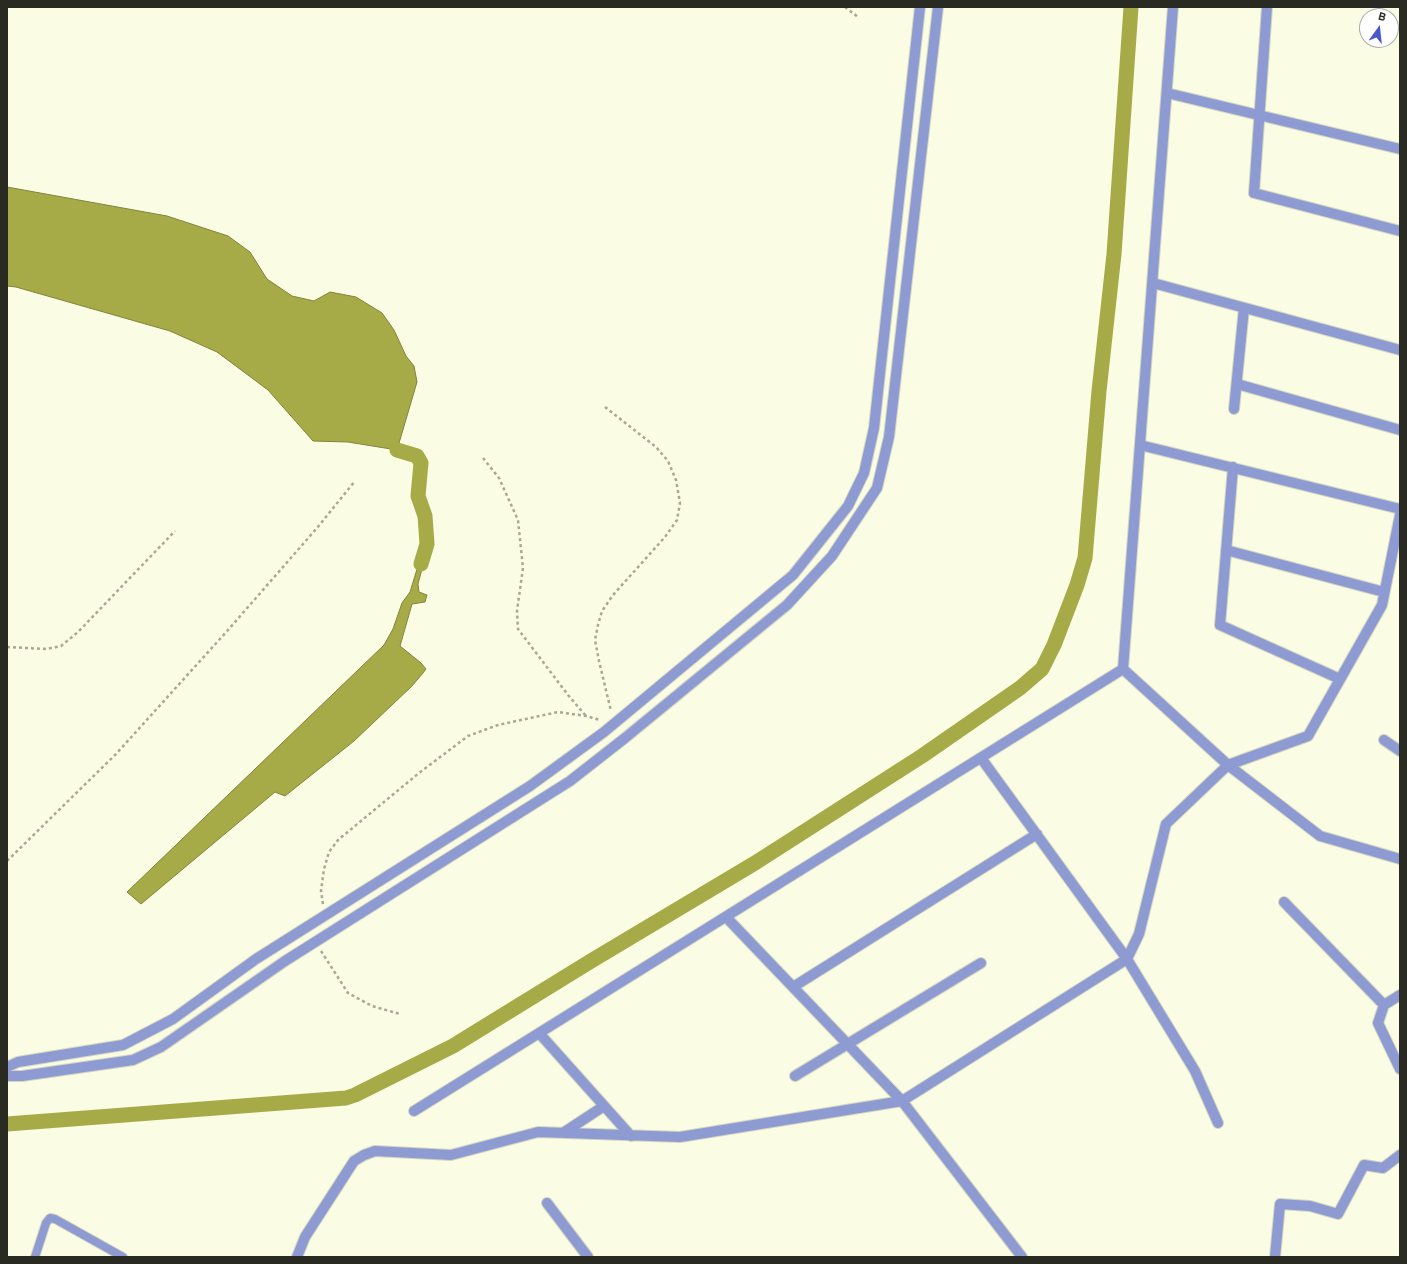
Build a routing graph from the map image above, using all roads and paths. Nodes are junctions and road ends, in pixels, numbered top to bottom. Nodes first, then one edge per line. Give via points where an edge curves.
1 (845, 7) edge
2 (920, 7) edge
3 (938, 7) edge
4 (1174, 7) edge
5 (1267, 7) edge
6 (858, 17) dead end
7 (1167, 93) junction
8 (1260, 115) junction
9 (1400, 148) edge
10 (1400, 230) edge
11 (1153, 283) junction
12 (1244, 308) junction
13 (1400, 350) edge
14 (879, 384) junction
15 (1237, 384) junction
16 (895, 386) junction
17 (605, 407) dead end
18 (1234, 409) dead end
19 (1400, 430) edge
20 (1140, 445) junction
21 (483, 458) dead end
22 (1233, 467) junction
23 (355, 481) dead end
24 (1400, 509) edge
25 (1400, 515) edge
26 (175, 531) dead end
27 (1226, 550) junction
28 (1384, 592) junction
29 (7, 646) edge
30 (1123, 670) junction
31 (1340, 679) junction
32 (586, 716) junction
33 (614, 724) junction
34 (625, 738) junction
35 (1384, 740) dead end
36 (1400, 751) edge
37 (981, 758) junction
38 (1228, 765) junction
39 (1037, 834) junction
40 (1400, 859) edge
41 (7, 861) edge
42 (1284, 902) dead end
43 (325, 916) junction
44 (726, 917) junction
45 (335, 930) junction
46 (315, 942) junction
47 (1127, 958) junction
48 (981, 963) dead end
49 (792, 987) junction
50 (1400, 995) edge
51 (1384, 1005) junction
52 (400, 1014) dead end
53 (539, 1033) junction
54 (848, 1045) junction
55 (7, 1067) edge
56 (1400, 1069) edge
57 (7, 1076) edge
58 (795, 1076) dead end
59 (902, 1101) junction
60 (604, 1106) junction
61 (414, 1111) dead end
62 (1218, 1123) dead end
63 (563, 1133) junction
64 (631, 1136) junction
65 (1400, 1155) edge
66 (547, 1203) dead end
67 (35, 1257) edge
68 (123, 1257) edge
69 (297, 1257) edge
70 (588, 1257) edge
71 (1022, 1257) edge
72 (1275, 1257) edge

1 - 6 path
2 - 14 street
3 - 16 street
4 - 7 street
5 - 8 street
7 - 8 street
7 - 11 street
8 - 9 street
8 - 10 street via 1254,193
11 - 12 street
11 - 20 street
12 - 13 street
12 - 15 street
14 - 16 street
14 - 33 street via 874,428 864,473 848,506 793,575
15 - 18 street
15 - 19 street
16 - 34 street via 889,437 877,488 832,556 787,605
17 - 33 path via 656,447 668,461 676,480 680,503 677,520 665,537 602,611 596,640
20 - 22 street
20 - 30 street
21 - 32 path via 499,478 518,520 523,568 517,611 518,629
22 - 24 street
22 - 27 street
23 - 41 path via 228,630 116,754
25 - 28 street
26 - 29 path via 78,632 61,646 46,649
27 - 28 street
27 - 31 street via 1220,625
28 - 31 street via 1382,605
30 - 37 street
30 - 38 street
31 - 38 street via 1308,736
32 - 33 path
32 - 43 path via 558,712 498,724 468,736 419,773 338,840 329,852 321,891
33 - 34 street
33 - 43 street via 530,786
34 - 45 street via 570,781
35 - 36 street
37 - 39 street
37 - 44 street
38 - 40 street via 1320,836
38 - 47 street via 1166,824 1139,934
39 - 47 street
39 - 49 street
42 - 51 street
43 - 45 street
43 - 55 street via 256,959 173,1019 123,1045 18,1062
44 - 49 street
44 - 53 street
45 - 46 street
46 - 52 path via 348,993 372,1006
46 - 57 street via 161,1047 133,1060
47 - 59 street
47 - 62 street via 1195,1071
48 - 54 street
49 - 54 street
50 - 51 street
51 - 56 street via 1378,1023
53 - 60 street
53 - 61 street
54 - 58 street
54 - 59 street
59 - 64 street via 680,1137
59 - 71 street
60 - 63 street
60 - 64 street
63 - 64 street
63 - 69 street via 538,1132 451,1155 375,1151 364,1155 354,1160 305,1236
65 - 72 street via 1383,1168 1364,1165 1338,1214 1310,1206 1280,1204
66 - 70 street
67 - 68 lane via 46,1223 50,1218 55,1218

